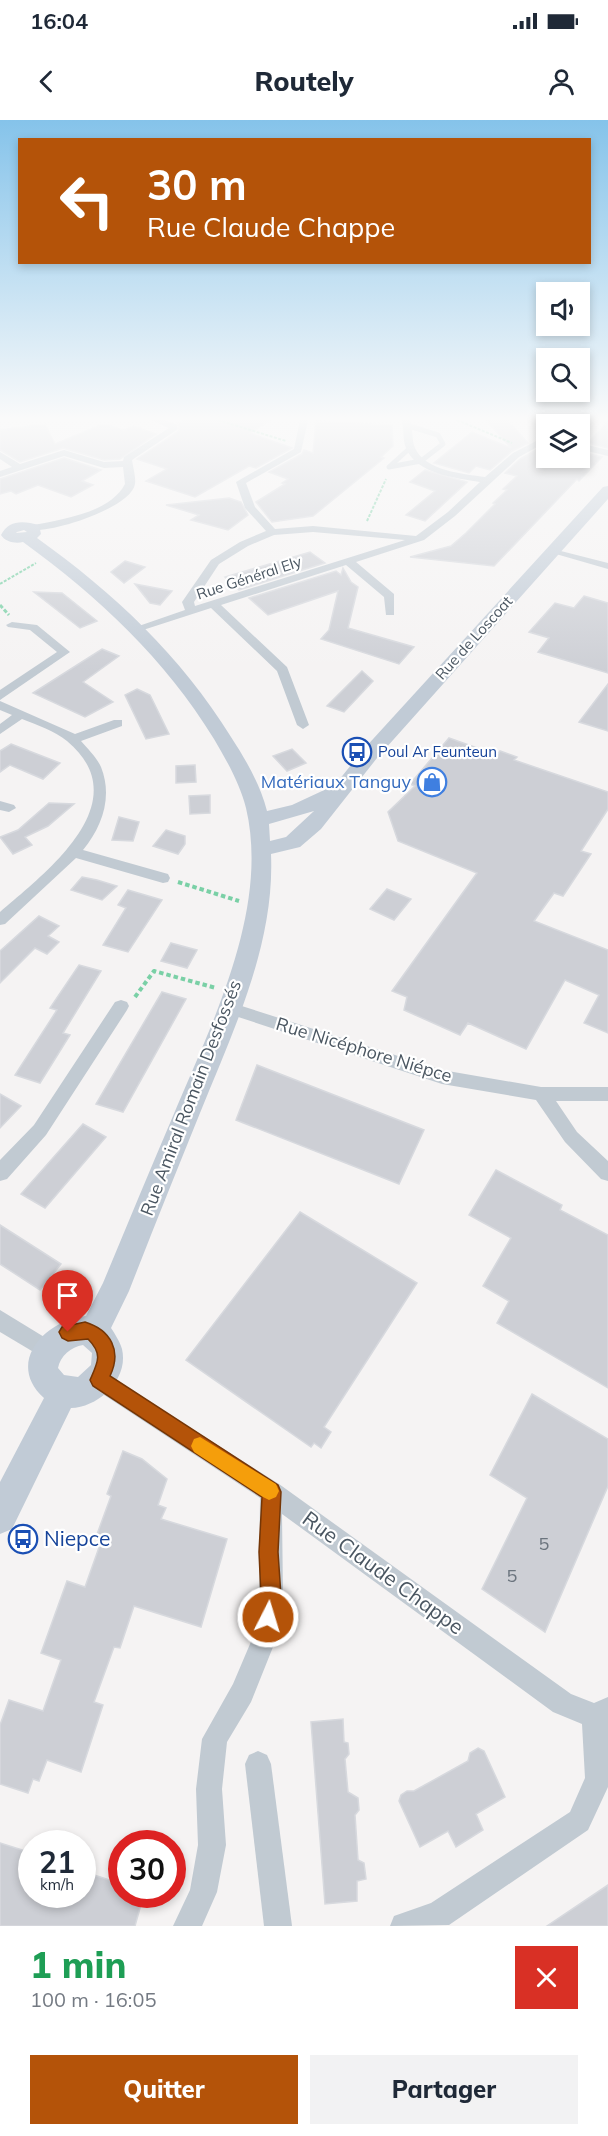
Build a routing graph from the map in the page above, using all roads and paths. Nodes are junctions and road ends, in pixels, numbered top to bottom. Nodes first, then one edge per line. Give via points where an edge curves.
1 (106, 504) edge
2 (249, 504) edge
3 (374, 504) edge
4 (465, 504) edge
5 (595, 504) edge
6 (0, 517) edge
7 (272, 532) junction
8 (17, 533) edge
9 (362, 533) junction
10 (420, 538) junction
11 (553, 550) junction
12 (54, 555) junction
13 (348, 561) junction
14 (608, 566) edge
15 (0, 584) edge
16 (214, 606) junction
17 (191, 612) junction
18 (390, 613) dead end
19 (12, 625) dead end
20 (139, 628) junction
21 (0, 696) edge
22 (0, 705) edge
23 (21, 714) junction
24 (118, 723) dead end
25 (303, 725) dead end
26 (0, 730) edge
27 (74, 739) junction
28 (341, 788) junction
29 (258, 819) junction
30 (261, 850) junction
31 (76, 853) junction
32 (163, 878) joint
33 (257, 907) junction
34 (0, 920) edge
35 (232, 1000) junction
36 (121, 1006) joint
37 (541, 1094) junction
38 (608, 1094) edge
39 (0, 1173) edge
40 (608, 1173) edge
41 (0, 1320) edge
42 (93, 1332) junction
43 (47, 1350) junction
44 (99, 1380) junction
45 (63, 1392) junction
46 (271, 1492) junction
47 (0, 1517) edge
48 (601, 1713) edge
49 (258, 1764) dead end
50 (441, 1921) edge
51 (187, 1926) edge
52 (278, 1926) edge
53 (404, 1926) edge

1 - 8 street via 84,517
2 - 7 street
3 - 9 path
4 - 10 street, Rue Général Ely via 440,527
5 - 11 main road, Rue de Loscoat
6 - 8 main road, Rue Amiral Romain Desfossés
7 - 9 street via 313,529
7 - 17 street via 215,562 188,602
8 - 12 main road, Rue Amiral Romain Desfossés
9 - 10 street
10 - 13 street, Rue Général Ely
11 - 14 street
11 - 28 main road, Rue de Loscoat
12 - 15 path
12 - 20 main road, Rue Amiral Romain Desfossés
13 - 16 street, Rue Général Ely
13 - 18 street via 390,596
16 - 17 street, Rue Général Ely
16 - 25 street via 283,670
17 - 20 street, Rue Général Ely
19 - 21 street via 33,627 64,652
20 - 29 main road, Rue Amiral Romain Desfossés via 211,718 251,789
22 - 23 street
23 - 26 street
23 - 27 street
24 - 27 street
27 - 31 street via 100,774 101,807
28 - 29 main road, Rue de Loscoat via 288,814
28 - 30 main road, Rue de Loscoat via 314,824 293,842
29 - 30 main road, Rue Amiral Romain Desfossés
30 - 33 main road, Rue Amiral Romain Desfossés
31 - 32 street
31 - 34 street
32 - 33 path
33 - 35 main road, Rue Amiral Romain Desfossés
35 - 36 path via 154,971 137,996
35 - 37 street, Rue Nicéphore Niépce via 442,1077
35 - 42 main road, Rue Amiral Romain Desfossés
36 - 39 street via 40,1130
37 - 38 street, Rue Nicéphore Niépce
37 - 40 street via 571,1137
41 - 43 street
42 - 43 main road via 68,1332
42 - 44 main road via 108,1353
43 - 45 main road via 45,1376
44 - 45 main road via 83,1391
44 - 46 street, Rue Claude Chappe
45 - 47 main road
46 - 48 street, Rue Claude Chappe via 562,1703
46 - 51 street via 271,1596 265,1638 242,1693 215,1739 209,1790 212,1845 203,1892
48 - 50 street via 598,1779 579,1821 470,1892
49 - 52 street
50 - 53 street

